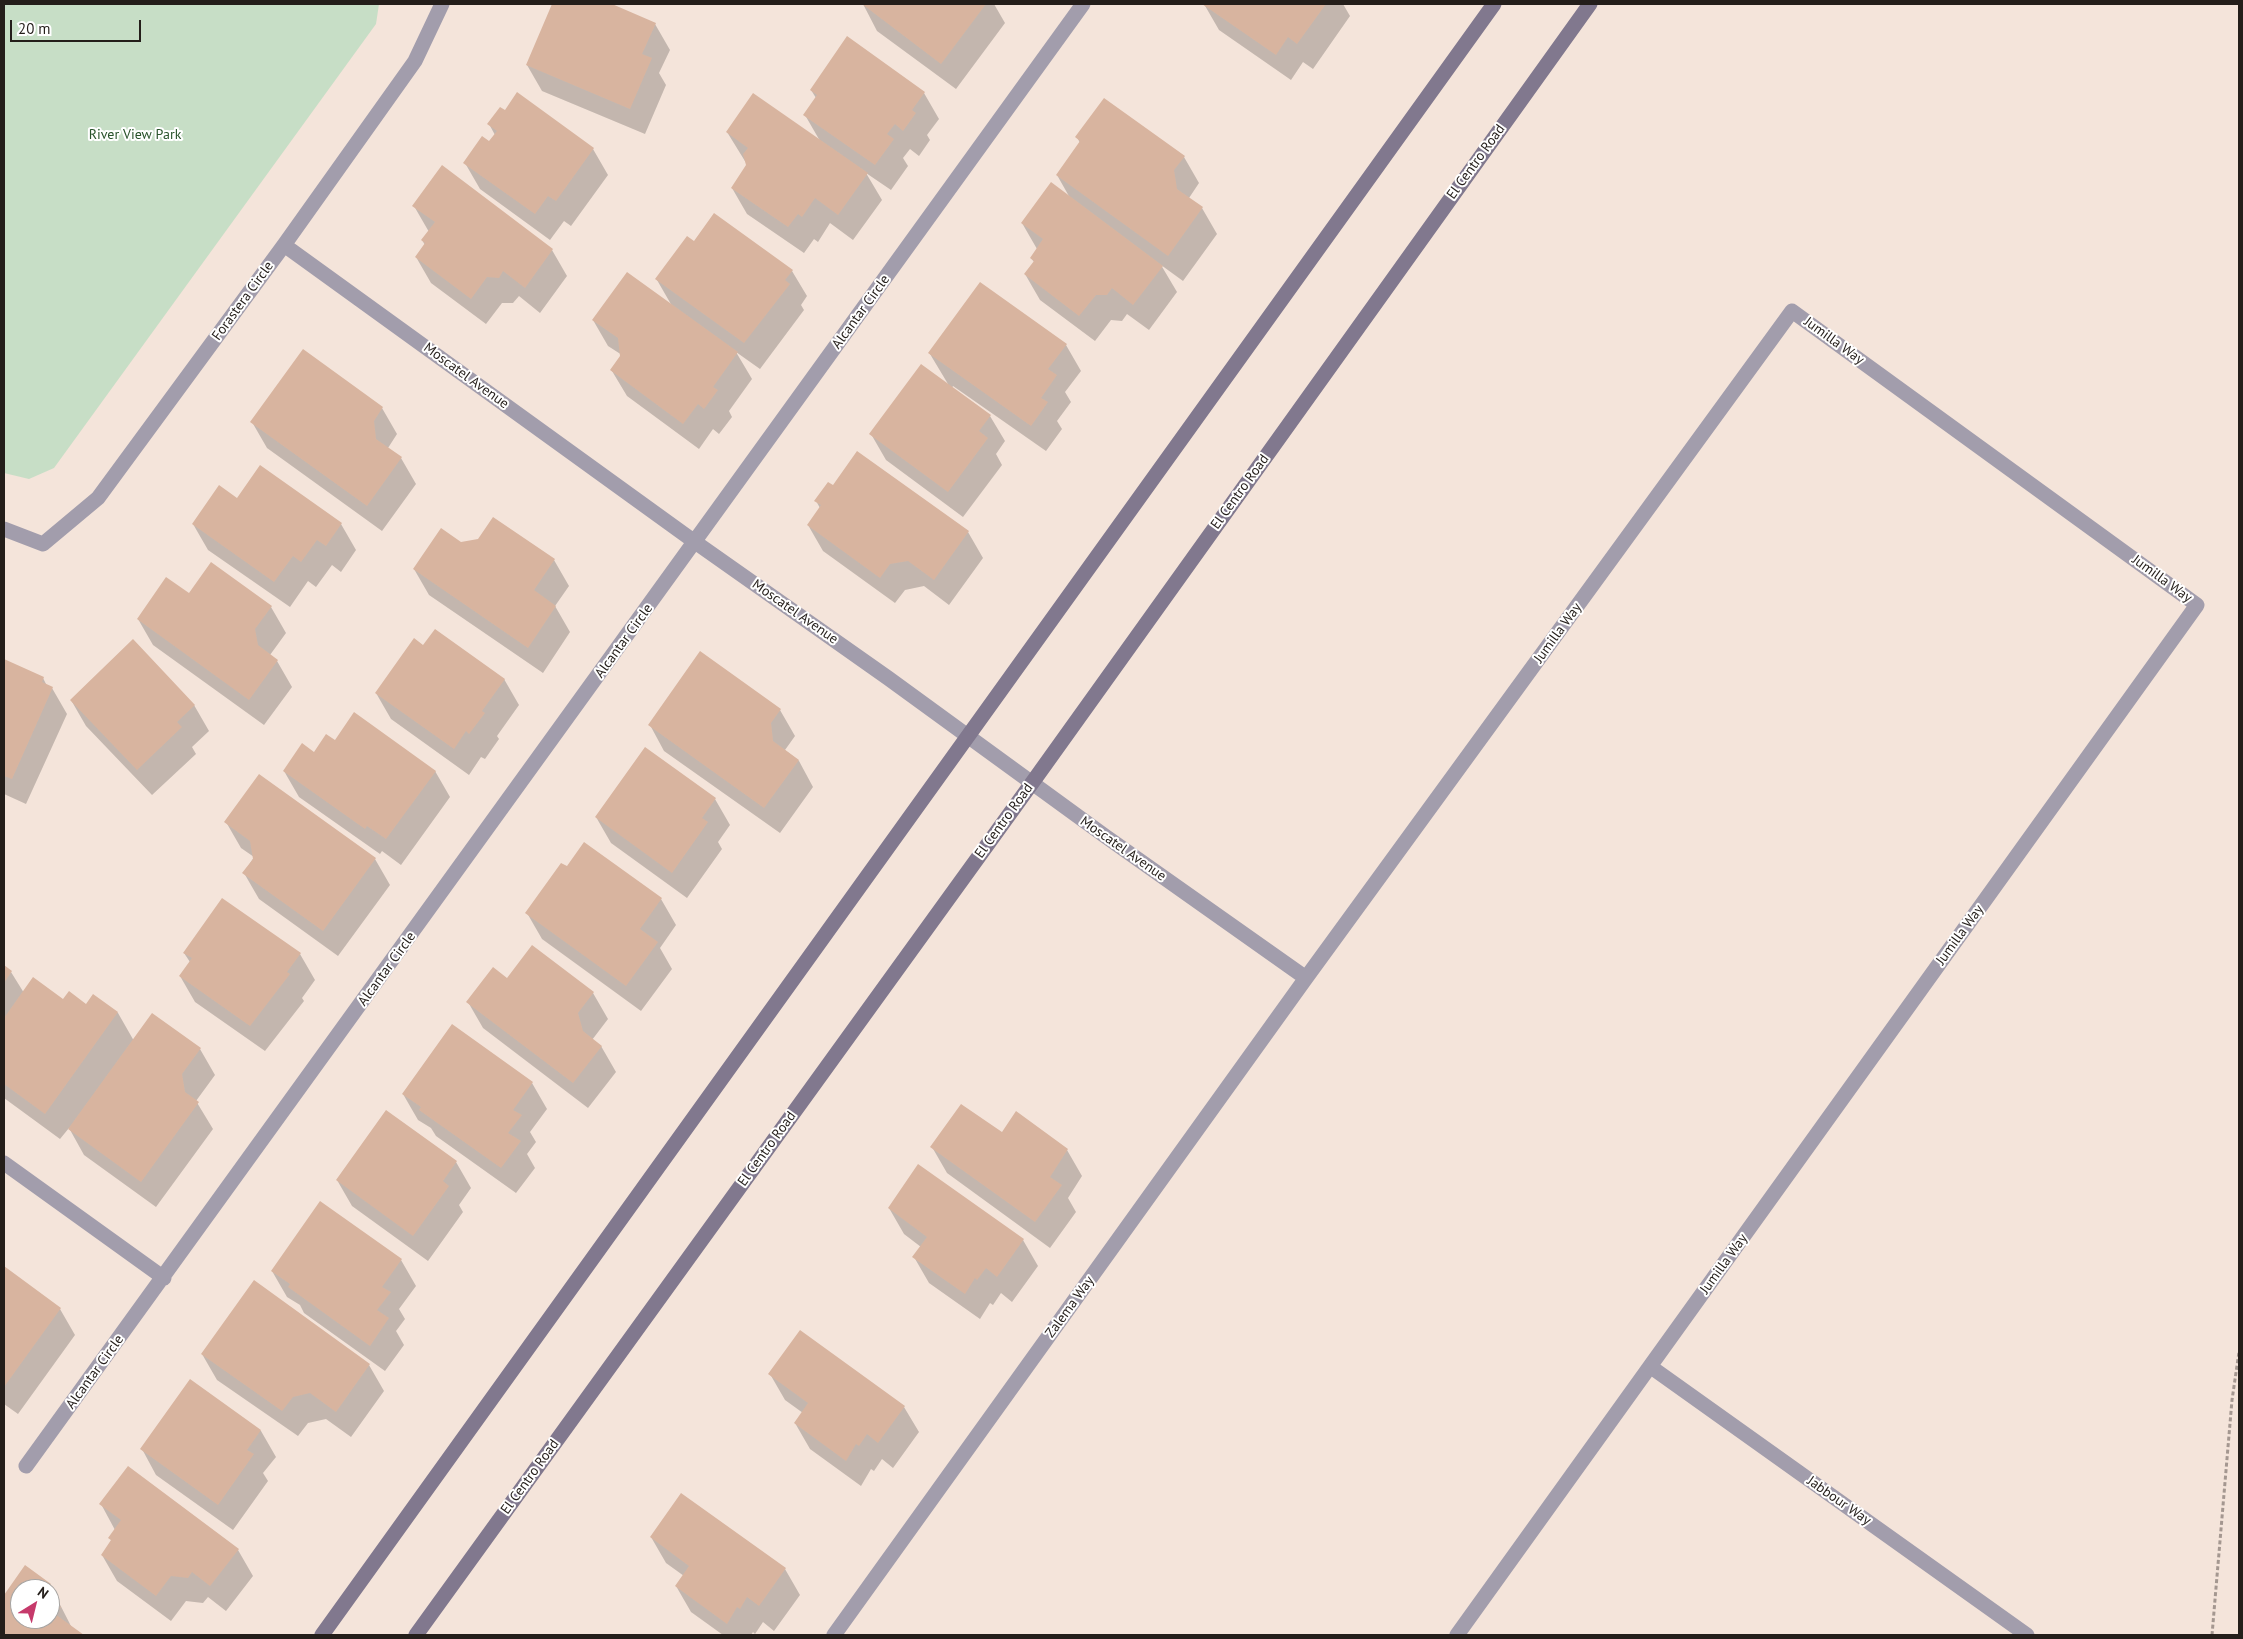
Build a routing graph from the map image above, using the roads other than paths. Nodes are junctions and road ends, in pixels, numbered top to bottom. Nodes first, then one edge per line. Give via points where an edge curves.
1 (442, 4) edge
2 (1083, 4) edge
3 (1494, 4) edge
4 (1590, 4) edge
5 (284, 246) junction
6 (4, 529) edge
7 (695, 542) junction
8 (968, 736) junction
9 (1032, 782) junction
10 (1306, 978) junction
11 (4, 1163) edge
12 (164, 1278) junction
13 (1650, 1367) junction
14 (26, 1466) dead end
15 (322, 1635) edge
16 (416, 1635) edge
17 (834, 1635) edge
18 (1457, 1635) edge
19 (2027, 1635) edge

1 - 5 street, Forastera Circle via 415,61
2 - 7 street, Alcantar Circle
3 - 8 main road
4 - 9 main road, El Centro Road
5 - 6 street, Forastera Circle via 98,498 43,544
5 - 7 street, Moscatel Avenue
7 - 8 street, Moscatel Avenue
7 - 12 street, Alcantar Circle
8 - 9 street, Moscatel Avenue
8 - 15 main road
9 - 10 street, Moscatel Avenue
9 - 16 main road, El Centro Road
10 - 13 street, Jumilla Way via 1792,311 2197,605
10 - 17 street, Zalema Way
11 - 12 street
12 - 14 street, Alcantar Circle
13 - 18 street, Jumilla Way
13 - 19 street, Jabbour Way

